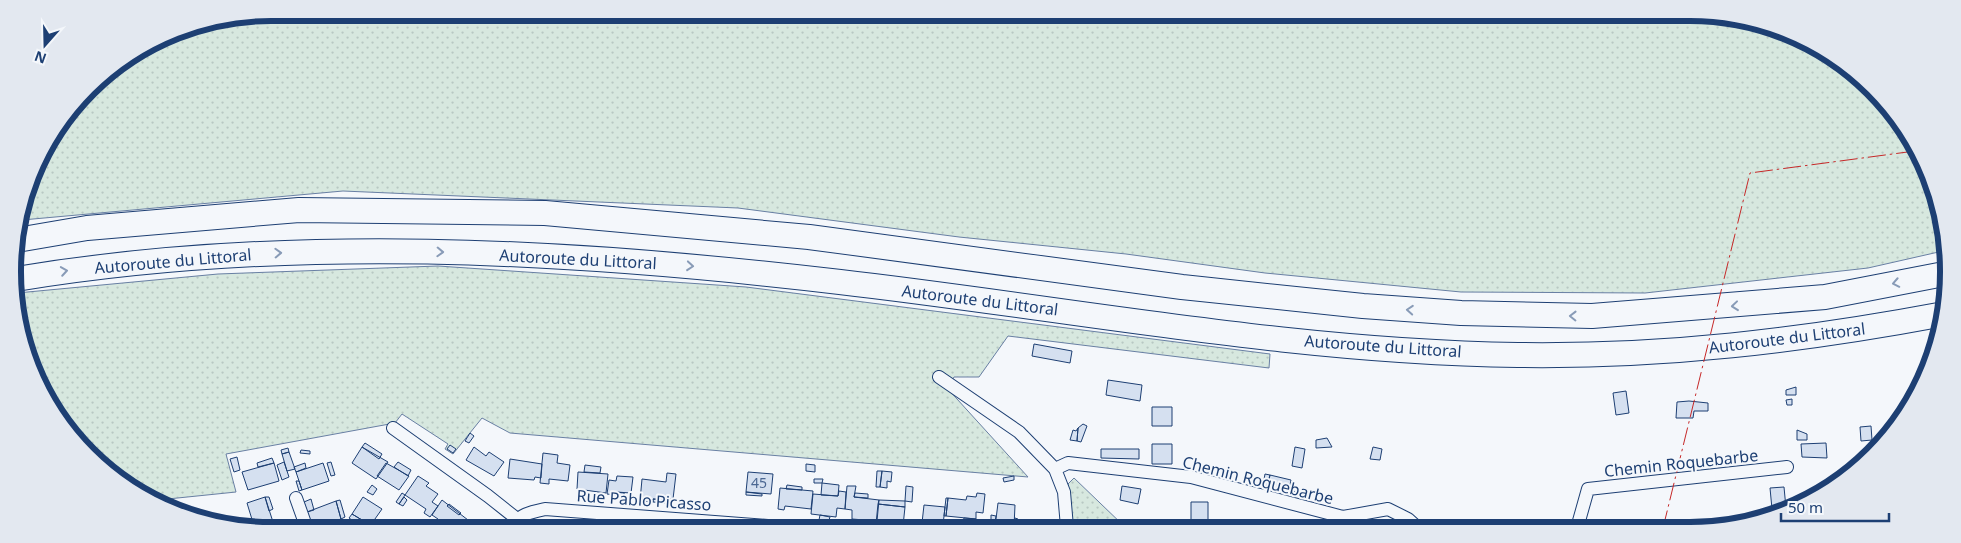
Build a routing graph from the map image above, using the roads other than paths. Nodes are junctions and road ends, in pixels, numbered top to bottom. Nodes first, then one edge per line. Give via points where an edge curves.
1 (23, 239) edge
2 (1940, 275) edge
3 (21, 278) edge
4 (1936, 316) edge
5 (939, 376) dead end
6 (393, 428) dead end
7 (1787, 467) dead end
8 (1055, 469) junction
9 (296, 498) dead end
10 (305, 522) edge
11 (513, 522) edge
12 (515, 522) edge
13 (660, 522) edge
14 (1067, 522) edge
15 (1411, 522) edge
16 (1578, 522) edge

2 -> 1 highway via 1825,297 1582,316 1461,313 1363,306 1182,287 809,237 545,213 299,210 87,228
3 -> 4 highway, Autoroute du Littoral via 72,270 245,254 384,250 550,256 695,266 833,281 1363,348 1516,355 1644,354 1750,345 1863,330
5 - 8 street via 1019,432
6 - 11 street via 488,496
7 - 16 street, Chemin Roquebarbe via 1588,489
8 - 14 street via 1064,492
8 - 15 street, Chemin Roquebarbe via 1068,463 1191,478 1343,517 1388,509
9 - 10 street
12 - 13 street, Rue Pablo Picasso via 527,512 545,509

